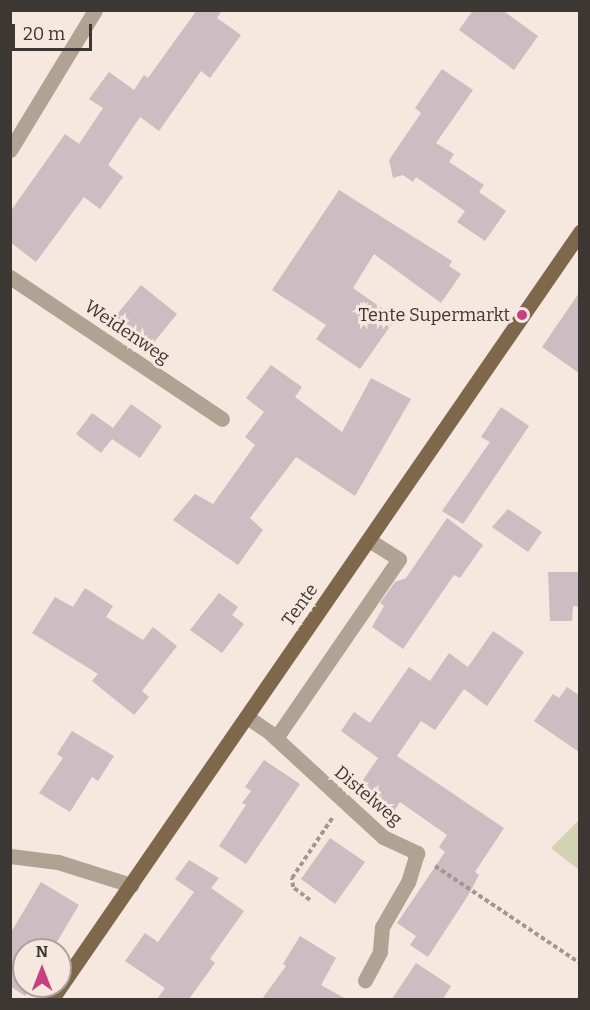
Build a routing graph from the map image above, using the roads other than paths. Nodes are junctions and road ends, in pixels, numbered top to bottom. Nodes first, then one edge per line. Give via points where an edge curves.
1 (95, 10) edge
2 (10, 150) edge
3 (579, 232) edge
4 (10, 277) edge
5 (222, 419) dead end
6 (370, 541) junction
7 (247, 717) junction
8 (276, 738) junction
9 (10, 856) edge
10 (131, 885) junction
11 (365, 980) dead end
12 (51, 999) edge

1 - 2 street
3 - 6 main road, Tente
4 - 5 street, Weidenweg
6 - 7 main road, Tente
6 - 8 street via 399,560
7 - 8 street, Distelweg
7 - 10 main road, Tente
8 - 11 street, Distelweg via 384,837 417,853 408,882 382,927 380,952
9 - 10 street via 58,862
10 - 12 main road, Tente

